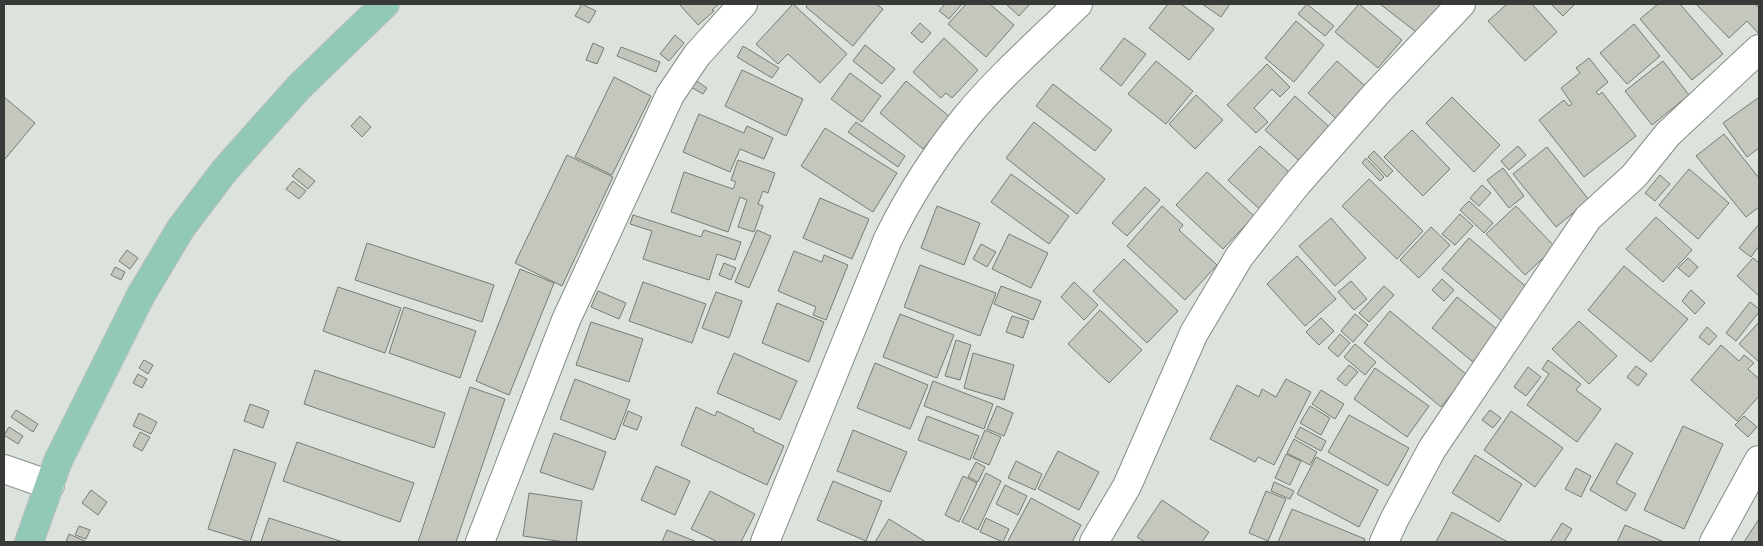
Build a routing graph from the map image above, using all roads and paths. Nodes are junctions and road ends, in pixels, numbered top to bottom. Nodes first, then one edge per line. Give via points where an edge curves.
1 (385, 4) edge
2 (743, 4) edge
3 (1078, 4) edge
4 (1461, 4) edge
5 (1759, 49) edge
6 (1759, 460) edge
7 (4, 469) edge
8 (50, 485) junction
9 (29, 542) edge
10 (480, 542) edge
11 (765, 542) edge
12 (1094, 542) edge
13 (1384, 542) edge
14 (1714, 542) edge

1 - 8 main road via 293,94 225,170 181,228 140,294 58,461
2 - 10 street via 697,55 670,95 566,320
3 - 11 street via 1005,74 966,118 904,206
4 - 12 street via 1296,185 1239,258 1194,333 1127,486
5 - 13 street via 1668,134 1634,176 1588,218 1432,449
6 - 14 street
7 - 8 street
8 - 9 main road

